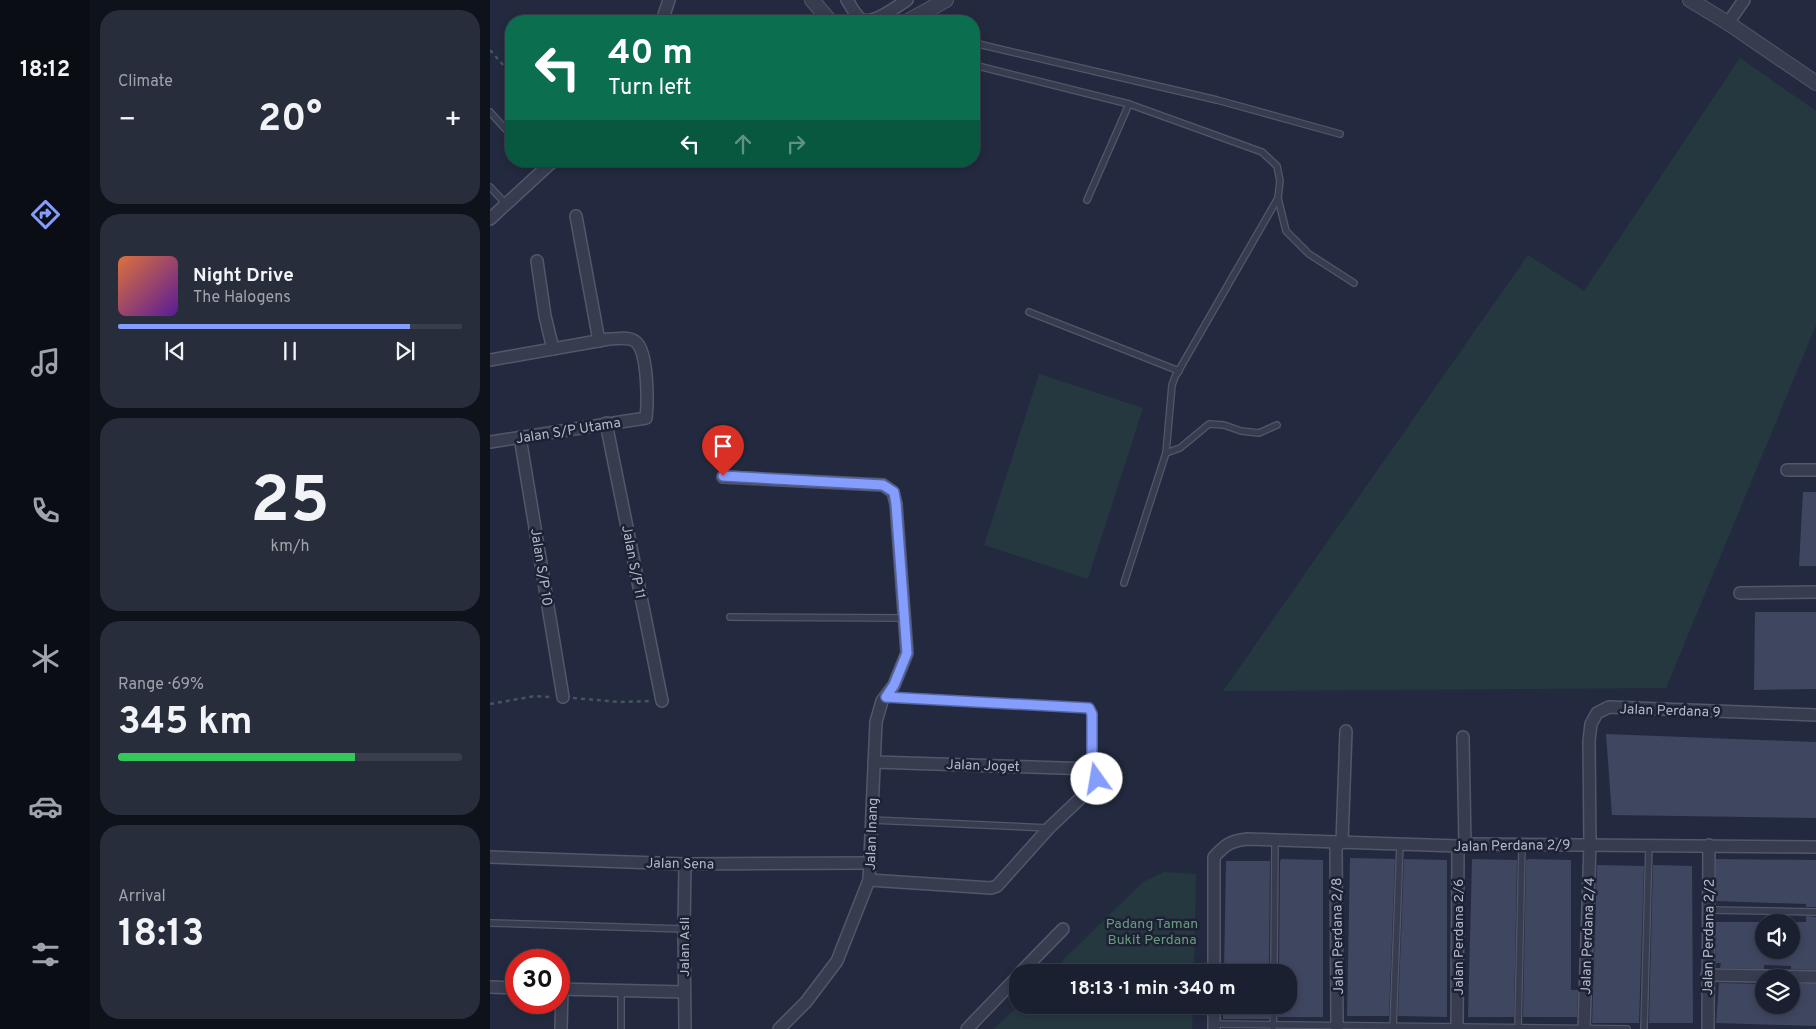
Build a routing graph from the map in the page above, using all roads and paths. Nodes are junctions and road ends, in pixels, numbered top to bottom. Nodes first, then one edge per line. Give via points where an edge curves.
1 (669, 0) edge
2 (812, 0) edge
3 (847, 0) edge
4 (907, 0) edge
5 (946, 0) edge
6 (1690, 0) edge
7 (1744, 0) edge
8 (664, 15) edge
9 (825, 15) edge
10 (857, 15) edge
11 (881, 15) edge
12 (928, 15) edge
13 (1728, 23) junction
14 (980, 44) edge
15 (490, 50) edge
16 (505, 67) edge
17 (980, 67) edge
18 (1816, 83) edge
19 (1129, 104) junction
20 (490, 112) edge
21 (505, 128) edge
22 (1340, 134) dead end
23 (540, 167) edge
24 (546, 167) edge
25 (543, 170) junction
26 (490, 188) edge
27 (1278, 198) junction
28 (1088, 200) dead end
29 (506, 204) junction
30 (576, 216) dead end
31 (490, 219) edge
32 (537, 261) dead end
33 (1354, 283) dead end
34 (1029, 312) dead end
35 (599, 341) junction
36 (552, 349) junction
37 (490, 360) edge
38 (1179, 371) junction
39 (606, 423) junction
40 (1277, 426) dead end
41 (520, 437) junction
42 (490, 442) edge
43 (1166, 453) junction
44 (1787, 470) dead end
45 (1816, 470) edge
46 (723, 476) dead end
47 (1124, 583) dead end
48 (1816, 592) edge
49 (1740, 593) dead end
50 (730, 617) dead end
51 (905, 618) junction
52 (563, 697) dead end
53 (884, 699) junction
54 (662, 701) dead end
55 (1816, 715) edge
56 (1346, 731) dead end
57 (1463, 737) dead end
58 (874, 762) junction
59 (1092, 770) junction
60 (872, 820) junction
61 (1049, 828) junction
62 (1275, 840) junction
63 (1339, 843) junction
64 (1400, 844) junction
65 (1522, 844) junction
66 (1590, 844) junction
67 (1462, 845) junction
68 (1649, 845) junction
69 (1709, 845) junction
70 (1816, 847) edge
71 (490, 857) edge
72 (870, 863) junction
73 (685, 864) junction
74 (869, 880) junction
75 (1709, 910) junction
76 (1816, 912) edge
77 (490, 923) edge
78 (684, 929) junction
79 (1063, 929) dead end
80 (1029, 964) edge
81 (1214, 964) edge
82 (1274, 964) edge
83 (1707, 976) junction
84 (1816, 977) edge
85 (1009, 985) edge
86 (490, 987) edge
87 (505, 988) edge
88 (570, 989) edge
89 (621, 990) junction
90 (684, 992) junction
91 (561, 1014) edge
92 (1214, 1014) edge
93 (1274, 1014) edge
94 (1214, 1027) edge
95 (1273, 1027) edge
96 (1337, 1027) edge
97 (1393, 1028) edge
98 (1457, 1028) edge
99 (1518, 1028) edge
100 (561, 1029) edge
101 (621, 1029) edge
102 (685, 1029) edge
103 (779, 1029) edge
104 (967, 1029) edge
105 (1584, 1029) edge
106 (1627, 1029) edge
107 (1644, 1029) edge
108 (1708, 1029) edge

1 - 8 street
2 - 9 street
3 - 10 street
4 - 11 street
5 - 12 street
6 - 13 street
7 - 13 street
13 - 18 street
14 - 22 lane via 1217,100
15 - 16 path
17 - 19 lane
19 - 27 lane via 1262,152 1277,166 1280,181
19 - 28 lane
20 - 21 lane
23 - 25 lane
24 - 25 street
25 - 29 street
26 - 29 lane
27 - 33 lane via 1286,231 1309,254
27 - 38 lane
29 - 31 street
30 - 35 street
32 - 36 street
34 - 38 lane
35 - 36 street
35 - 39 street, Jalan S/P Utama via 628,338 635,341 639,345 647,380 646,418
36 - 37 street
38 - 43 lane via 1172,385
39 - 41 street, Jalan S/P Utama
39 - 54 street, Jalan S/P 11
40 - 43 lane via 1259,433 1209,424 1180,448
41 - 42 street, Jalan S/P Utama
41 - 52 street, Jalan S/P 10
43 - 47 lane
44 - 45 street
46 - 51 street, Jalan Inang via 883,485 894,492
48 - 49 street
50 - 51 lane
51 - 53 street, Jalan Inang via 907,653 894,685
53 - 58 street, Jalan Inang via 876,722
53 - 59 lane via 1089,708 1092,714
55 - 66 street, Jalan Perdana 9 via 1609,707 1597,713 1591,724 1589,741
56 - 63 street, Jalan Perdana 2/8
57 - 67 street, Jalan Perdana 2/6
58 - 59 street, Jalan Joget
58 - 60 street, Jalan Inang
59 - 61 street via 1096,772 1097,779 1088,792
60 - 61 lane
60 - 72 street, Jalan Inang
61 - 74 street via 992,888
62 - 63 street, Jalan Perdana 2/9
62 - 81 street, Jalan Perdana 2/9 via 1234,841 1214,857
62 - 82 lane
63 - 64 street, Jalan Perdana 2/9
63 - 96 street, Jalan Perdana 2/8
64 - 67 street, Jalan Perdana 2/9
64 - 97 lane
65 - 66 street, Jalan Perdana 2/9
65 - 67 street, Jalan Perdana 2/9
65 - 99 lane
66 - 68 street, Jalan Perdana 2/9
66 - 105 street, Jalan Perdana 2/4
67 - 98 street, Jalan Perdana 2/6
68 - 69 street, Jalan Perdana 2/9
68 - 107 lane
69 - 70 street, Jalan Perdana 2/9
69 - 75 street, Jalan Perdana 2/2
71 - 73 street, Jalan Sena
72 - 73 street, Jalan Sena
72 - 74 street, Jalan Inang
73 - 78 street, Jalan Asli
74 - 103 street, Jalan Inang via 837,961 806,1002
75 - 76 lane
75 - 83 street, Jalan Perdana 2/2
77 - 78 lane
78 - 90 street, Jalan Asli
79 - 80 street
83 - 84 street
83 - 108 street, Jalan Perdana 2/2
85 - 104 street
86 - 87 street
88 - 89 street
89 - 90 street
89 - 101 lane
90 - 102 street, Jalan Asli
91 - 100 street
92 - 94 street
93 - 95 lane
94 - 95 lane
95 - 96 lane
96 - 97 lane
97 - 98 lane
98 - 99 lane
99 - 105 lane
105 - 106 lane

